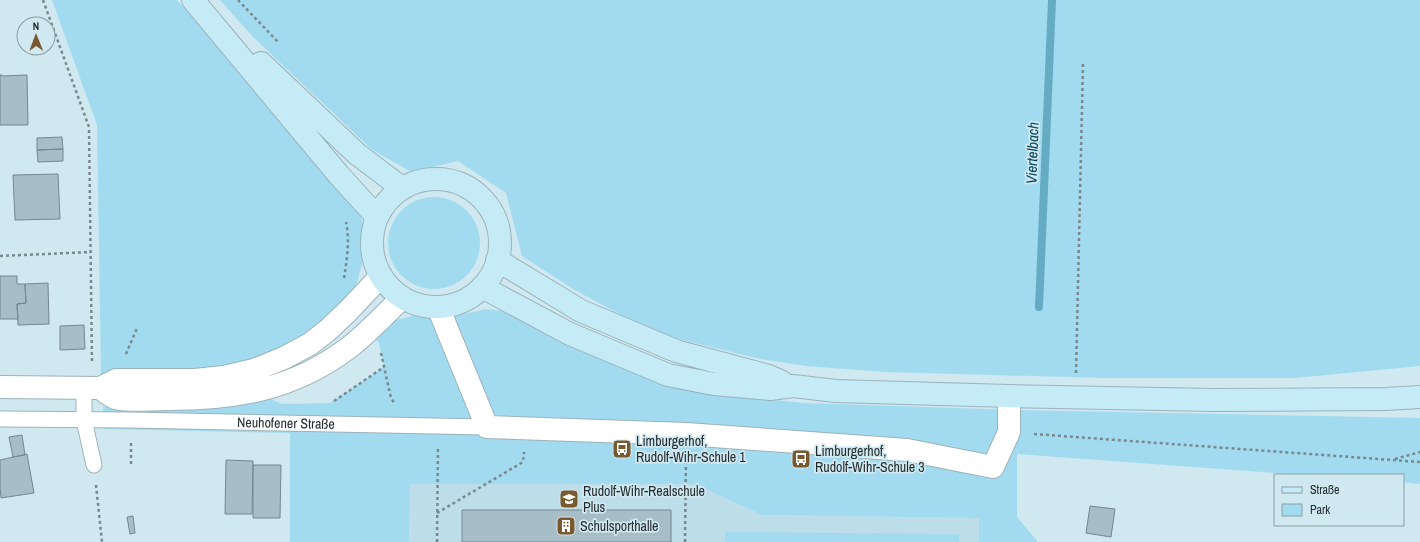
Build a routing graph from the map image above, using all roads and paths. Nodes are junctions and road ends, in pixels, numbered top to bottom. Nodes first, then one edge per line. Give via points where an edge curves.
1 (43, 0) edge
2 (194, 0) edge
3 (1083, 63) dead end
4 (402, 188) junction
5 (376, 217) junction
6 (91, 252) junction
7 (0, 256) edge
8 (497, 260) junction
9 (381, 276) junction
10 (482, 287) junction
11 (402, 298) junction
12 (438, 307) junction
13 (137, 328) dead end
14 (368, 331) junction
15 (125, 357) dead end
16 (384, 367) junction
17 (793, 386) junction
18 (0, 387) edge
19 (92, 388) junction
20 (1009, 396) junction
21 (1075, 397) junction
22 (1420, 398) edge
23 (330, 404) dead end
24 (0, 420) edge
25 (84, 420) junction
26 (409, 426) junction
27 (438, 426) junction
28 (487, 427) junction
29 (524, 428) junction
30 (1009, 432) junction
31 (686, 434) junction
32 (1420, 452) edge
33 (1392, 460) junction
34 (1420, 462) edge
35 (94, 465) dead end
36 (98, 510) dead end
37 (437, 513) junction
38 (102, 542) edge
39 (437, 542) edge
40 (685, 542) edge

1 - 6 path via 89,127
2 - 4 main road via 357,154
2 - 5 main road
3 - 21 path
4 - 5 main road via 391,196
4 - 8 main road via 419,181 439,179 458,183 474,192 488,205 497,223 500,242
5 - 9 main road via 372,251
6 - 7 path
6 - 19 path
8 - 10 main road via 491,275
8 - 17 main road via 581,312 676,351 769,376
9 - 11 main road
9 - 19 street via 328,330 310,344 254,370 195,380 116,380
10 - 12 main road via 470,297 455,304
10 - 17 main road via 570,334 668,375 714,384 770,389
11 - 12 main road via 419,305
11 - 14 street, Neuhofener Straße
12 - 28 street
13 - 15 path
14 - 16 path via 379,343
14 - 19 street, Neuhofener Straße via 319,367 288,382 257,392 197,399 116,399
16 - 23 path
16 - 26 path via 391,398
17 - 20 main road via 836,392
18 - 19 street
19 - 25 lane
20 - 21 main road
20 - 30 street
21 - 22 main road via 1214,400
24 - 25 lane, Neuhofener Straße
25 - 26 lane, Neuhofener Straße
25 - 35 lane
26 - 27 lane, Neuhofener Straße
27 - 28 lane, Neuhofener Straße
27 - 37 path
28 - 29 street
29 - 31 street
29 - 37 path via 523,462
30 - 31 street via 993,467 907,450
30 - 33 path
31 - 40 path
32 - 33 path
33 - 34 path
36 - 38 path
37 - 39 path

